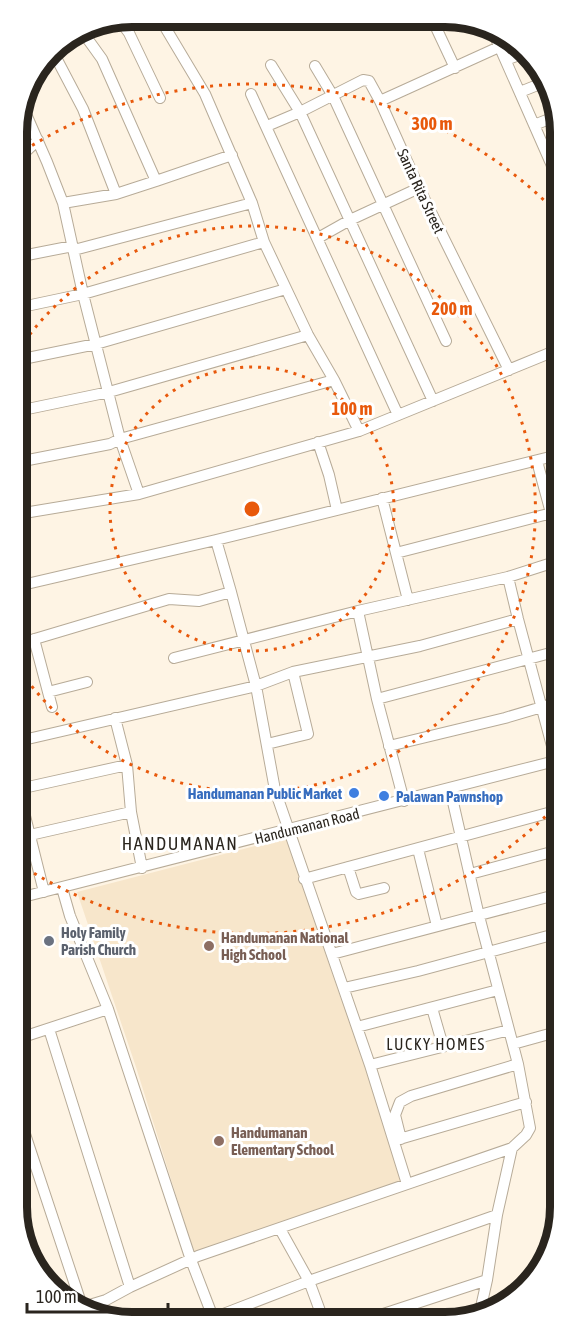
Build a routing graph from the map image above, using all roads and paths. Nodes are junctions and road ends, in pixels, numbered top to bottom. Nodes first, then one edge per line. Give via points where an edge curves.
1 (165, 27) edge
2 (436, 27) edge
3 (125, 28) edge
4 (87, 38) edge
5 (496, 40) edge
6 (499, 47) junction
7 (517, 56) edge
8 (57, 59) edge
9 (507, 60) junction
10 (271, 65) dead end
11 (315, 66) dead end
12 (455, 68) junction
13 (539, 85) edge
14 (520, 92) junction
15 (251, 94) dead end
16 (333, 96) junction
17 (160, 98) dead end
18 (380, 101) junction
19 (300, 112) junction
20 (28, 119) edge
21 (549, 119) edge
22 (534, 125) junction
23 (267, 126) junction
24 (38, 140) junction
25 (27, 150) edge
26 (232, 155) junction
27 (550, 161) edge
28 (156, 181) junction
29 (419, 188) junction
30 (116, 194) junction
31 (252, 203) junction
32 (63, 204) junction
33 (384, 204) junction
34 (350, 220) junction
35 (318, 238) junction
36 (264, 242) junction
37 (74, 248) junction
38 (27, 255) edge
39 (286, 289) junction
40 (83, 294) junction
41 (27, 306) edge
42 (308, 335) junction
43 (446, 341) dead end
44 (96, 344) junction
45 (550, 353) edge
46 (27, 358) edge
47 (508, 369) junction
48 (334, 380) junction
49 (109, 392) junction
50 (433, 400) junction
51 (27, 409) edge
52 (398, 415) junction
53 (359, 431) junction
54 (120, 439) junction
55 (318, 442) junction
56 (550, 457) edge
57 (27, 460) edge
58 (537, 461) junction
59 (139, 494) junction
60 (382, 498) junction
61 (550, 506) edge
62 (338, 510) junction
63 (27, 513) edge
64 (550, 514) edge
65 (216, 540) junction
66 (396, 553) junction
67 (550, 564) edge
68 (508, 577) junction
69 (27, 584) edge
70 (231, 592) junction
71 (408, 600) junction
72 (358, 611) junction
73 (518, 619) junction
74 (34, 639) junction
75 (27, 641) edge
76 (244, 641) junction
77 (550, 653) edge
78 (367, 657) junction
79 (174, 658) dead end
80 (529, 660) junction
81 (293, 672) junction
82 (87, 682) dead end
83 (256, 686) junction
84 (48, 692) junction
85 (377, 699) junction
86 (550, 704) edge
87 (540, 706) junction
88 (52, 707) dead end
89 (115, 718) junction
90 (550, 738) edge
91 (27, 739) edge
92 (267, 744) junction
93 (389, 746) junction
94 (550, 762) edge
95 (127, 765) junction
96 (27, 788) edge
97 (450, 789) junction
98 (404, 801) junction
99 (130, 812) junction
100 (550, 813) edge
101 (27, 823) edge
102 (288, 831) junction
103 (30, 835) junction
104 (462, 837) junction
105 (418, 849) junction
106 (550, 852) edge
107 (348, 867) junction
108 (142, 868) junction
109 (470, 874) junction
110 (304, 879) junction
111 (62, 888) junction
112 (384, 888) dead end
113 (44, 892) junction
114 (27, 896) edge
115 (550, 896) edge
116 (479, 916) junction
117 (437, 926) junction
118 (550, 935) edge
119 (490, 952) junction
120 (332, 954) junction
121 (344, 988) junction
122 (498, 990) junction
123 (432, 1008) junction
124 (108, 1009) junction
125 (357, 1027) junction
126 (48, 1029) junction
127 (509, 1030) junction
128 (550, 1034) edge
129 (27, 1036) edge
130 (513, 1044) junction
131 (443, 1046) junction
132 (518, 1064) junction
133 (370, 1065) junction
134 (526, 1102) junction
135 (27, 1140) edge
136 (397, 1140) junction
137 (512, 1148) junction
138 (407, 1184) junction
139 (497, 1215) junction
140 (280, 1229) junction
141 (191, 1260) junction
142 (309, 1281) junction
143 (487, 1281) junction
144 (130, 1287) junction
145 (81, 1299) edge
146 (92, 1304) edge
147 (481, 1305) edge
148 (210, 1312) edge
149 (231, 1312) edge
150 (320, 1312) edge
151 (390, 1312) edge

1 - 26 street via 205,94
2 - 12 street
3 - 17 street
4 - 28 street via 102,59
5 - 6 street
6 - 9 street
6 - 12 street
7 - 9 street
8 - 30 street via 83,109
9 - 14 street
10 - 19 street
11 - 16 street
12 - 18 street
13 - 14 street
14 - 22 street
15 - 23 street
16 - 18 street, Santa Rita Street via 366,79
16 - 19 street, Santa Rita Street
16 - 33 street
18 - 29 street, Santa Rita Street
19 - 23 street, Santa Rita Street
19 - 34 street
20 - 24 street
21 - 22 street
22 - 27 street
23 - 35 street
24 - 25 street
24 - 32 street
26 - 28 street
26 - 31 street
28 - 30 street
29 - 33 street
29 - 47 street, Santa Rita Street
30 - 32 street
31 - 36 street
31 - 37 street
32 - 37 street
33 - 34 street
33 - 43 street
34 - 35 street
34 - 50 street
35 - 52 street
36 - 39 street
36 - 40 street
37 - 38 street
37 - 40 street
39 - 42 street
39 - 44 street
40 - 41 street
40 - 44 street
42 - 48 street
42 - 49 street
44 - 46 street
44 - 49 street
45 - 47 street
47 - 50 street
48 - 53 street
48 - 54 street
49 - 51 street
49 - 54 street
50 - 52 street
52 - 53 street
53 - 55 street
54 - 57 street
54 - 59 street
55 - 59 street
55 - 62 street
56 - 58 street
58 - 60 street
58 - 61 street
59 - 63 street
60 - 62 street
60 - 66 street
62 - 65 street
64 - 66 street
65 - 69 street
65 - 70 street
66 - 71 street
67 - 68 street
68 - 71 street
68 - 73 street
70 - 74 street via 199,601 169,599
70 - 76 street
71 - 72 street
72 - 76 street
72 - 78 street
73 - 78 street
73 - 80 street
74 - 75 street
74 - 84 street
76 - 79 street
76 - 83 street
77 - 80 street
78 - 81 street
78 - 85 street
80 - 85 street
80 - 87 street
81 - 83 street
81 - 92 street via 308,734
82 - 84 street
83 - 89 street
83 - 92 street
84 - 88 street
85 - 93 street
86 - 87 street
87 - 90 street
87 - 93 street
89 - 91 street
89 - 95 street
92 - 102 street via 275,790
93 - 98 street
94 - 97 street, Handumanan Road
95 - 96 street
95 - 99 street
97 - 98 street, Handumanan Road
97 - 104 street
98 - 102 street, Handumanan Road
99 - 103 street
99 - 108 street
100 - 104 street
101 - 103 street
102 - 108 street, Handumanan Road
102 - 110 street
103 - 113 street
104 - 105 street
104 - 109 street
105 - 107 street
105 - 117 street
106 - 109 street
107 - 110 street
107 - 112 street via 359,894
108 - 111 street, Handumanan Road
109 - 116 street
110 - 120 street
111 - 113 street, Handumanan Road
111 - 124 street
113 - 114 street, Handumanan Road
115 - 116 street
116 - 117 street
116 - 119 street
117 - 120 street
118 - 119 street
119 - 121 street
119 - 122 street
120 - 121 street
121 - 125 street
122 - 123 street
122 - 127 street
123 - 125 street
123 - 131 street
124 - 126 street
124 - 141 street
125 - 133 street
126 - 129 street
126 - 144 street
127 - 130 street
127 - 131 street
128 - 130 street
130 - 132 street
131 - 133 street
132 - 134 street
132 - 136 street via 400,1102 395,1115
133 - 136 street
134 - 136 street
134 - 137 street via 530,1128
135 - 145 street
136 - 138 street
137 - 138 street
137 - 139 street
138 - 140 street
139 - 142 street
139 - 143 street
140 - 141 street
140 - 142 street
141 - 144 street
141 - 148 street
142 - 149 street
142 - 150 street
143 - 147 street
143 - 151 street
144 - 146 street

